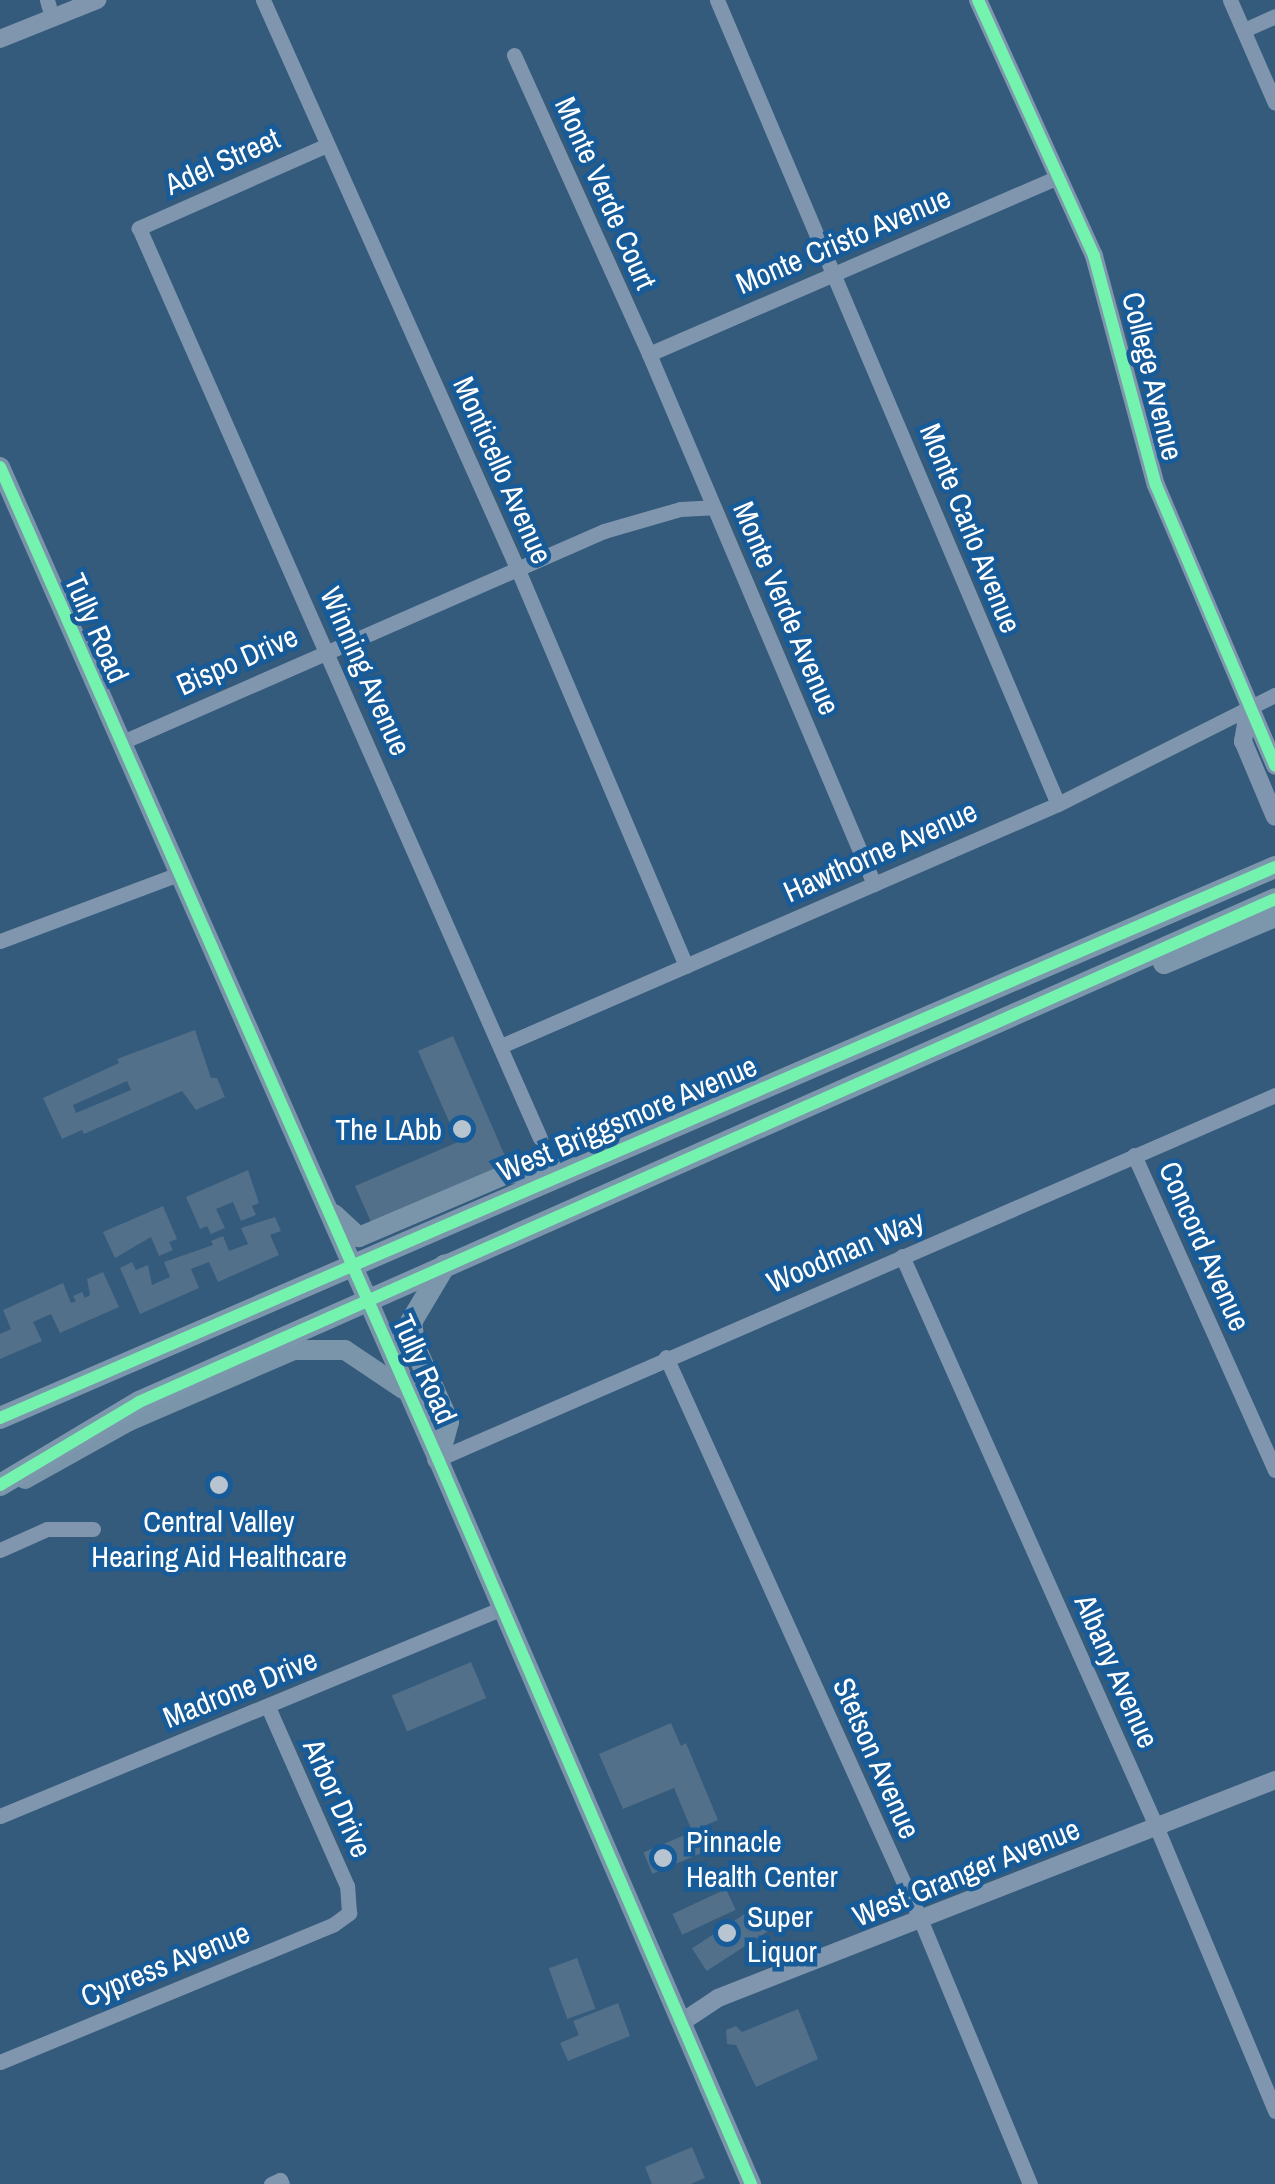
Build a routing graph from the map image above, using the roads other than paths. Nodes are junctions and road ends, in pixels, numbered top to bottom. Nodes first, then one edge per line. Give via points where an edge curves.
1 (97, 0) edge
2 (262, 0) edge
3 (717, 0) edge
4 (978, 0) edge
5 (1230, 0) edge
6 (50, 9) edge
7 (1275, 16) edge
8 (1244, 30) junction
9 (0, 39) edge
10 (514, 55) dead end
11 (1275, 104) edge
12 (327, 146) junction
13 (1058, 178) junction
14 (139, 228) joint
15 (836, 273) junction
16 (649, 354) junction
17 (0, 467) edge
18 (714, 507) junction
19 (518, 570) junction
20 (326, 651) junction
21 (1275, 695) edge
22 (1249, 706) junction
23 (1216, 725) junction
24 (1243, 742) junction
25 (120, 743) junction
26 (1275, 766) edge
27 (1058, 804) junction
28 (1275, 817) edge
29 (1275, 866) edge
30 (178, 874) junction
31 (874, 884) junction
32 (1275, 899) edge
33 (1275, 916) edge
34 (0, 941) edge
35 (686, 966) junction
36 (1079, 986) junction
37 (502, 1046) junction
38 (1275, 1095) edge
39 (540, 1138) dead end
40 (1134, 1155) junction
41 (580, 1166) junction
42 (324, 1202) junction
43 (902, 1256) junction
44 (352, 1264) junction
45 (445, 1265) junction
46 (367, 1299) junction
47 (666, 1357) junction
48 (408, 1392) junction
49 (0, 1418) edge
50 (438, 1458) junction
51 (1275, 1470) edge
52 (0, 1487) edge
53 (93, 1529) dead end
54 (0, 1550) edge
55 (500, 1609) junction
56 (268, 1706) junction
57 (1275, 1780) edge
58 (0, 1816) edge
59 (1156, 1826) junction
60 (349, 1913) joint
61 (921, 1921) junction
62 (682, 2022) junction
63 (0, 2062) edge
64 (1275, 2111) edge
65 (751, 2184) edge
66 (1030, 2184) edge

1 - 6 street
2 - 12 street, Monticello Avenue
3 - 15 street, Monte Carlo Avenue
4 - 13 street, College Avenue
5 - 8 street
6 - 9 street
7 - 8 street
8 - 11 street
10 - 16 street, Monte Verde Court
12 - 14 street, Adel Street
12 - 19 street, Monticello Avenue
13 - 15 street, Monte Cristo Avenue
13 - 22 street, College Avenue via 1105,287 1156,486
14 - 20 street, Winning Avenue
15 - 16 street, Monte Cristo Avenue
15 - 27 street, Monte Carlo Avenue
16 - 18 street, Monte Verde Avenue
17 - 25 main road, Tully Road
18 - 19 street, Bispo Drive via 642,518
18 - 31 street, Monte Verde Avenue
19 - 20 street, Bispo Drive
19 - 35 street, Monticello Avenue
20 - 25 street, Bispo Drive
20 - 37 street, Winning Avenue
21 - 22 street, Hawthorne Avenue
22 - 23 street, Hawthorne Avenue
22 - 24 street
22 - 26 street, College Avenue
23 - 24 street via 1232,728
23 - 27 street, Hawthorne Avenue
24 - 28 street
25 - 30 main road, Tully Road
27 - 31 street, Hawthorne Avenue
29 - 41 main road, West Briggsmore Avenue
30 - 34 street
30 - 42 main road, Tully Road
31 - 35 street, Hawthorne Avenue
32 - 36 main road, West Briggsmore Avenue
33 - 36 main road via 1138,974
35 - 37 street, Hawthorne Avenue
36 - 45 main road, West Briggsmore Avenue
37 - 39 street, Winning Avenue
38 - 40 street, Woodman Way
40 - 43 street, Woodman Way
40 - 51 street, Concord Avenue
41 - 42 main road via 506,1174 358,1236
41 - 44 main road, West Briggsmore Avenue
42 - 44 main road, Tully Road
43 - 47 street, Woodman Way
43 - 59 street, Albany Avenue
44 - 46 main road, Tully Road
44 - 49 main road, West Briggsmore Avenue
45 - 46 main road, West Briggsmore Avenue
45 - 50 main road via 411,1322 414,1345 448,1422
46 - 48 main road, Tully Road
46 - 52 main road, West Briggsmore Avenue via 139,1402
47 - 50 street, Woodman Way
47 - 61 street, Stetson Avenue
48 - 50 main road, Tully Road
48 - 52 main road via 345,1350 294,1350
50 - 55 main road, Tully Road
53 - 54 street via 46,1530
55 - 56 street, Madrone Drive
55 - 62 main road, Tully Road
56 - 58 street, Madrone Drive
56 - 60 street, Arbor Drive via 347,1886
57 - 59 street, West Granger Avenue
59 - 61 street, West Granger Avenue
59 - 64 street, Albany Avenue
60 - 63 street, Cypress Avenue
61 - 62 street, West Granger Avenue via 718,1998
61 - 66 street, Stetson Avenue
62 - 65 main road, Tully Road

